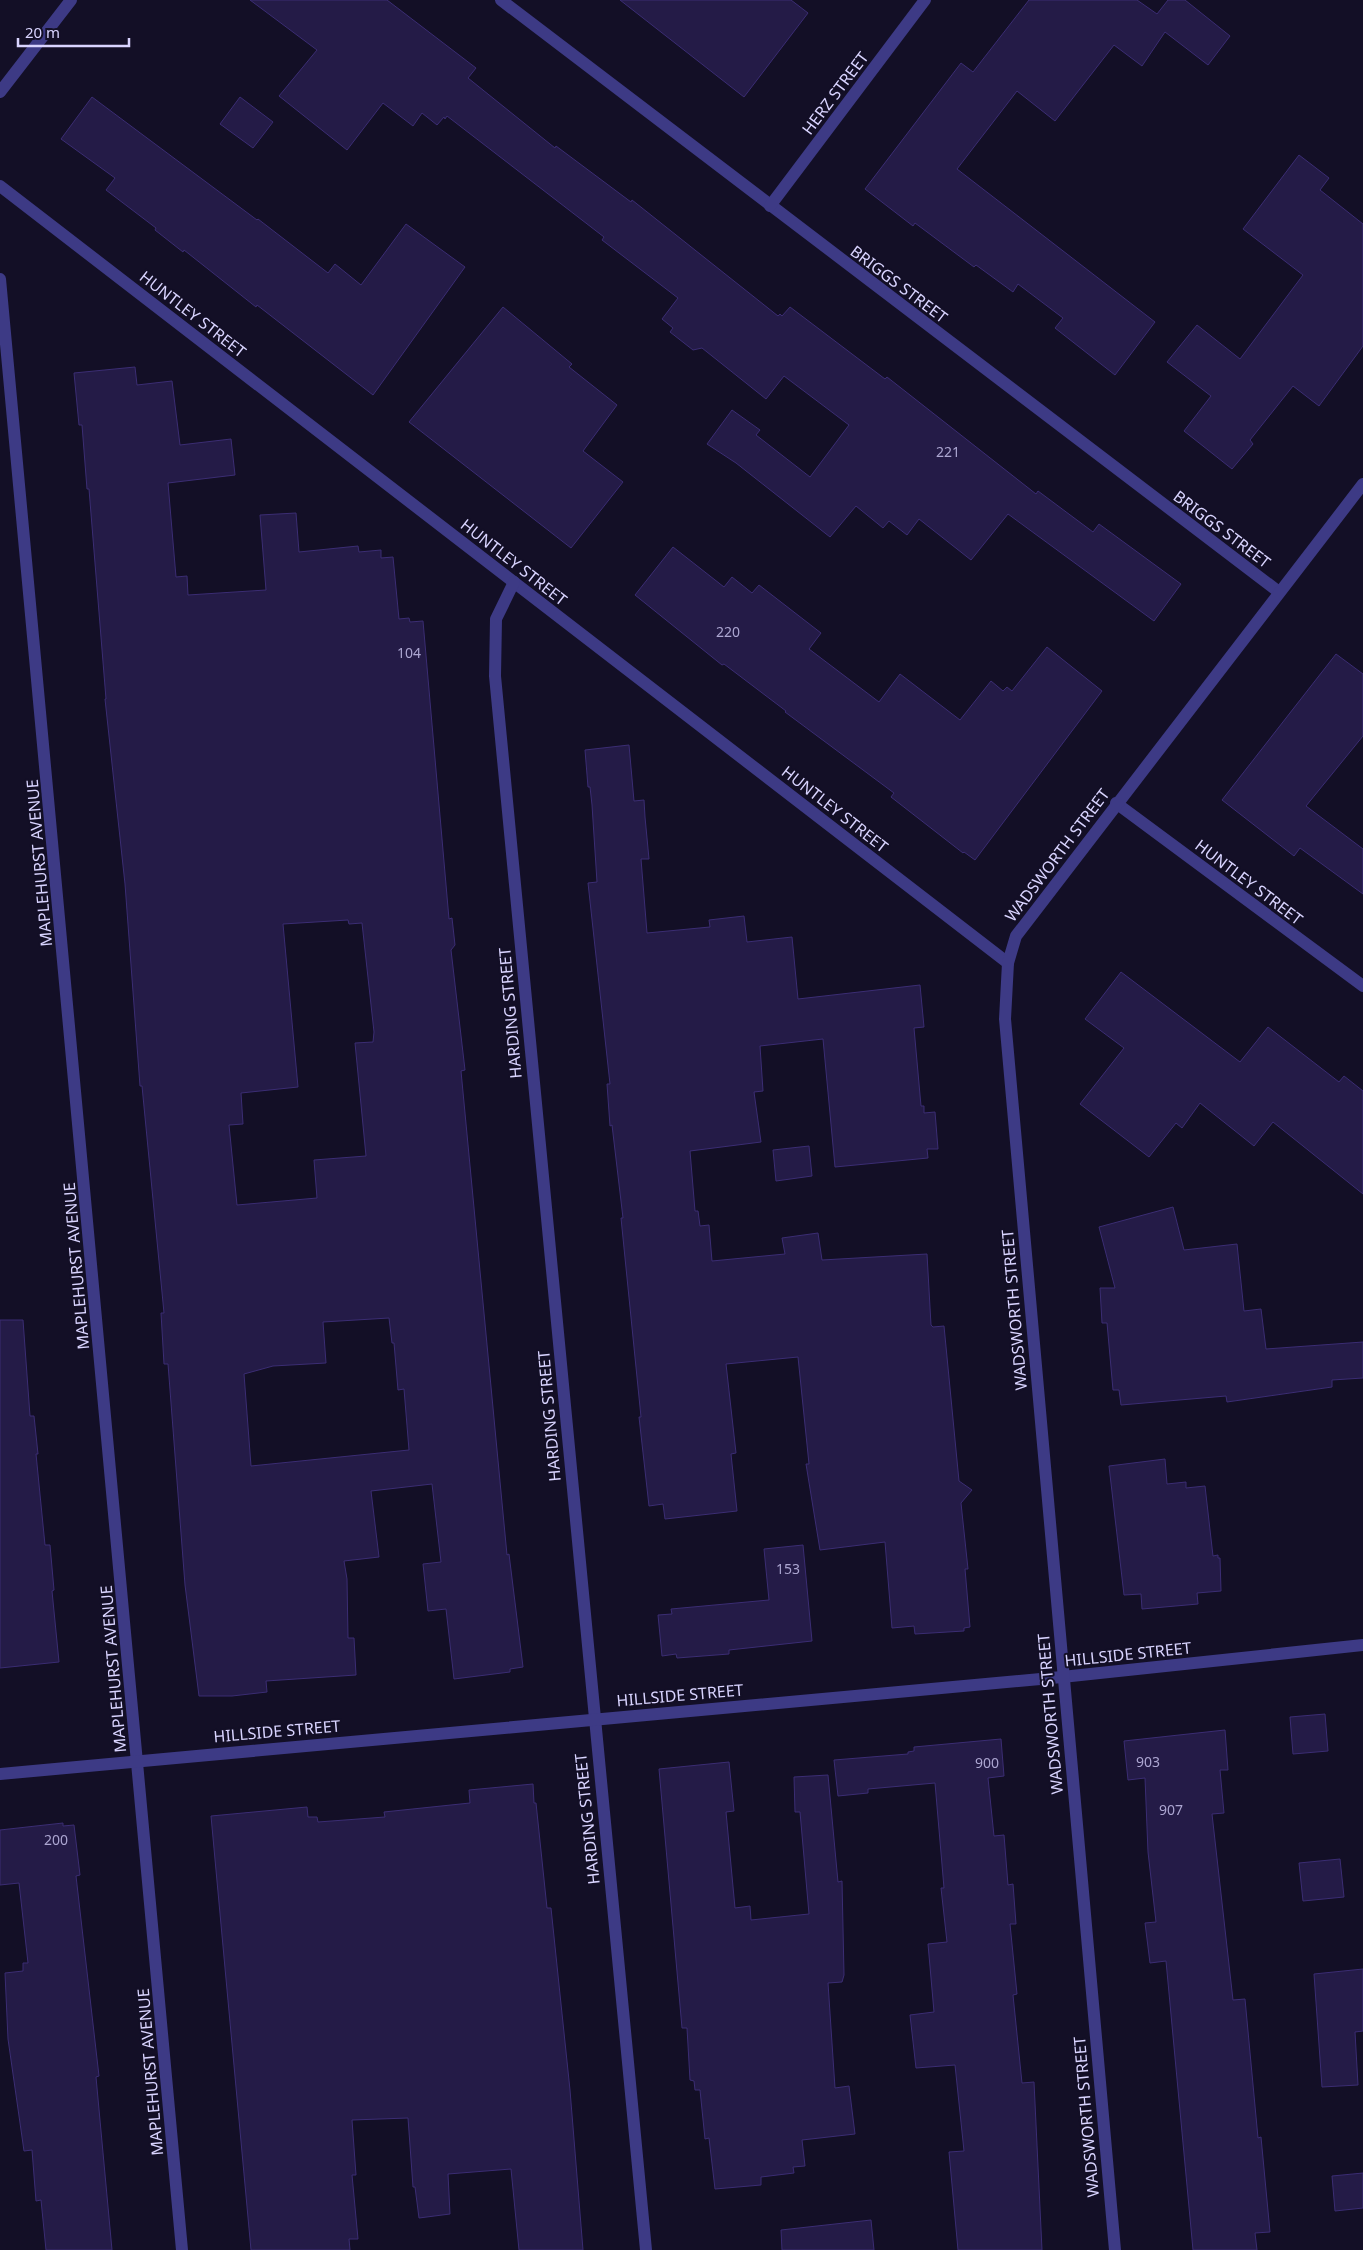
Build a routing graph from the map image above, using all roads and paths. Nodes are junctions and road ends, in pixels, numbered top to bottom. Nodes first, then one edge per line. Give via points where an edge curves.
1 (71, 0) edge
2 (501, 0) edge
3 (926, 0) edge
4 (0, 92) edge
5 (0, 186) edge
6 (770, 206) junction
7 (0, 279) edge
8 (1363, 484) edge
9 (514, 582) junction
10 (1279, 592) junction
11 (1116, 803) junction
12 (1008, 963) junction
13 (1363, 986) edge
14 (1363, 1645) edge
15 (1062, 1677) junction
16 (594, 1719) junction
17 (137, 1760) junction
18 (0, 1774) edge
19 (182, 2250) edge
20 (646, 2250) edge
21 (1114, 2250) edge

1 - 4 street
2 - 6 street, BRIGGS STREET
3 - 6 street, HERZ STREET
5 - 9 street, HUNTLEY STREET
6 - 10 street, BRIGGS STREET
7 - 17 street, MAPLEHURST AVENUE
8 - 10 street, WADSWORTH STREET
9 - 12 street, HUNTLEY STREET
9 - 16 street, HARDING STREET via 496,619 495,676
10 - 11 street, WADSWORTH STREET
11 - 12 street, WADSWORTH STREET via 1016,936
11 - 13 street, HUNTLEY STREET
12 - 15 street, WADSWORTH STREET via 1005,1020
14 - 15 street, HILLSIDE STREET
15 - 16 street, HILLSIDE STREET
15 - 21 street, WADSWORTH STREET
16 - 17 street, HILLSIDE STREET
16 - 20 street, HARDING STREET
17 - 18 street, HILLSIDE STREET
17 - 19 street, MAPLEHURST AVENUE

